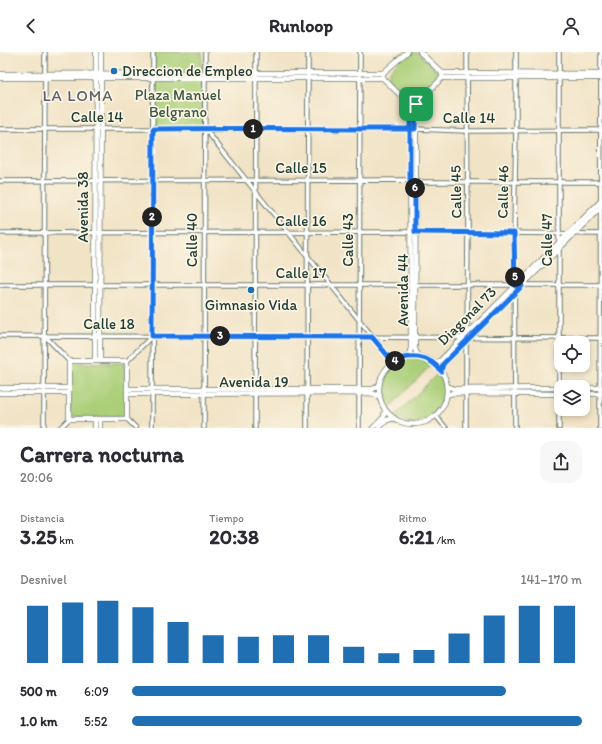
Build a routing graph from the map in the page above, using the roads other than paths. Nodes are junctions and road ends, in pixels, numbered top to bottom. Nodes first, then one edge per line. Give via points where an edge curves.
1 (45, 52) edge
2 (96, 52) edge
3 (101, 52) edge
4 (153, 52) edge
5 (205, 52) edge
6 (256, 52) edge
7 (308, 52) edge
8 (360, 52) edge
9 (407, 52) edge
10 (420, 52) edge
11 (467, 52) edge
12 (516, 52) edge
13 (560, 52) edge
14 (601, 52) edge
15 (0, 74) edge
16 (383, 75) junction
17 (442, 75) junction
18 (467, 75) junction
19 (45, 76) junction
20 (96, 76) junction
21 (101, 76) junction
22 (153, 76) junction
23 (205, 76) junction
24 (256, 76) junction
25 (308, 76) junction
26 (360, 76) junction
27 (516, 76) junction
28 (560, 76) junction
29 (602, 76) edge
30 (0, 78) edge
31 (413, 104) junction
32 (45, 129) junction
33 (95, 129) junction
34 (101, 129) junction
35 (153, 129) junction
36 (205, 129) junction
37 (256, 129) junction
38 (308, 129) junction
39 (360, 129) junction
40 (413, 129) junction
41 (560, 129) junction
42 (0, 130) edge
43 (516, 130) junction
44 (602, 130) edge
45 (467, 131) junction
46 (256, 180) junction
47 (308, 180) junction
48 (360, 180) junction
49 (0, 181) edge
50 (45, 181) junction
51 (98, 181) junction
52 (152, 181) junction
53 (204, 181) junction
54 (246, 181) junction
55 (413, 181) junction
56 (468, 182) junction
57 (515, 182) junction
58 (559, 182) junction
59 (601, 182) edge
60 (256, 192) junction
61 (601, 204) edge
62 (308, 232) junction
63 (360, 232) junction
64 (413, 232) junction
65 (0, 233) edge
66 (44, 233) junction
67 (95, 233) junction
68 (101, 233) junction
69 (152, 233) junction
70 (204, 233) junction
71 (256, 233) junction
72 (289, 233) junction
73 (468, 233) junction
74 (514, 233) junction
75 (574, 233) junction
76 (559, 234) junction
77 (568, 234) junction
78 (601, 234) edge
79 (559, 242) junction
80 (559, 248) junction
81 (308, 256) junction
82 (0, 285) edge
83 (44, 285) junction
84 (98, 285) junction
85 (152, 285) junction
86 (204, 285) junction
87 (256, 285) junction
88 (308, 285) junction
89 (330, 285) junction
90 (359, 285) junction
91 (412, 285) junction
92 (468, 285) junction
93 (559, 285) junction
94 (601, 285) edge
95 (515, 286) junction
96 (522, 286) junction
97 (515, 292) junction
98 (359, 320) junction
99 (0, 336) edge
100 (44, 336) junction
101 (95, 336) junction
102 (100, 336) junction
103 (152, 336) junction
104 (204, 336) junction
105 (255, 336) junction
106 (307, 336) junction
107 (359, 336) junction
108 (559, 336) edge
109 (372, 337) junction
110 (413, 337) junction
111 (466, 338) junction
112 (516, 338) junction
113 (554, 338) edge
114 (590, 338) edge
115 (601, 338) edge
116 (409, 356) junction
117 (418, 356) junction
118 (69, 361) junction
119 (94, 361) junction
120 (100, 361) junction
121 (127, 361) junction
122 (393, 362) junction
123 (434, 363) junction
124 (441, 371) junction
125 (379, 386) junction
126 (447, 386) junction
127 (0, 388) edge
128 (515, 388) junction
129 (590, 389) edge
130 (44, 390) junction
131 (69, 390) junction
132 (127, 391) junction
133 (152, 391) junction
134 (204, 391) junction
135 (255, 391) junction
136 (307, 391) junction
137 (359, 391) junction
138 (466, 391) junction
139 (554, 391) edge
140 (554, 391) edge
141 (601, 391) edge
142 (0, 393) edge
143 (590, 393) edge
144 (515, 394) junction
145 (380, 396) junction
146 (447, 396) junction
147 (385, 410) junction
148 (436, 416) junction
149 (559, 416) edge
150 (394, 418) junction
151 (69, 419) junction
152 (98, 419) junction
153 (127, 419) junction
154 (410, 426) edge
155 (416, 426) edge
156 (44, 428) edge
157 (60, 428) edge
158 (95, 428) edge
159 (100, 428) edge
160 (136, 428) edge
161 (152, 428) edge
162 (204, 428) edge
163 (255, 428) edge
164 (307, 428) edge
165 (359, 428) edge
166 (373, 428) edge
167 (379, 428) edge
168 (446, 428) edge
169 (466, 428) edge
170 (515, 428) edge
171 (558, 428) edge
172 (600, 428) edge

1 - 19 street
2 - 20 main road, Avenida 38
3 - 21 main road, Avenida 38
4 - 22 street
5 - 23 street, Calle 40
6 - 24 street
7 - 25 street
8 - 26 street, Calle 43
9 - 16 main road
10 - 17 main road
11 - 18 street, Calle 45
12 - 27 street, Calle 46
13 - 28 street, Calle 47
14 - 29 street
15 - 19 main road
16 - 26 main road
16 - 31 main road
17 - 18 main road
17 - 31 main road
18 - 27 main road
18 - 45 street, Calle 45
19 - 20 main road
19 - 30 main road
19 - 32 street
20 - 21 main road
20 - 33 main road, Avenida 38
21 - 22 main road
21 - 34 main road, Avenida 38
22 - 23 main road
22 - 35 street
23 - 24 main road
23 - 36 street, Calle 40
24 - 25 main road
24 - 37 street
25 - 26 main road
25 - 38 street
26 - 39 street, Calle 43
27 - 28 main road
27 - 43 street, Calle 46
28 - 29 main road
28 - 41 street, Calle 47
29 - 44 street
31 - 40 main road, Avenida 44
32 - 33 street, Calle 14
32 - 42 street, Calle 14
32 - 50 street
33 - 34 street, Calle 14
33 - 51 main road, Avenida 38
34 - 35 street, Calle 14
34 - 51 main road, Avenida 38
35 - 36 street, Calle 14
35 - 52 street
36 - 37 street, Calle 14
36 - 53 street, Calle 40
36 - 54 street
37 - 38 street, Calle 14
37 - 46 street
38 - 39 street, Calle 14
38 - 47 street
39 - 40 street, Calle 14
39 - 48 street, Calle 43
40 - 45 street, Calle 14
40 - 55 main road, Avenida 44
41 - 43 street, Calle 14
41 - 44 street, Calle 14
41 - 58 street, Calle 47
43 - 45 street, Calle 14
43 - 57 street, Calle 46
44 - 59 street
45 - 56 street, Calle 45
46 - 47 street, Calle 15
46 - 54 street, Calle 15
46 - 60 street
47 - 48 street, Calle 15
47 - 62 street
48 - 55 street, Calle 15
48 - 63 street, Calle 43
49 - 50 street, Calle 15
50 - 51 street, Calle 15
50 - 66 street
51 - 52 street, Calle 15
51 - 67 main road, Avenida 38
51 - 68 main road, Avenida 38
52 - 53 street, Calle 15
52 - 69 street
53 - 54 street, Calle 15
53 - 70 street, Calle 40
54 - 60 street
55 - 56 street, Calle 15
55 - 64 main road, Avenida 44
56 - 57 street, Calle 15
56 - 73 street, Calle 45
57 - 58 street, Calle 15
57 - 74 street, Calle 46
58 - 59 street, Calle 15
58 - 76 street, Calle 47
59 - 61 street
60 - 71 street
60 - 72 street
61 - 75 main road, Diagonal 73
61 - 77 main road, Diagonal 73
61 - 78 street
62 - 63 street, Calle 16
62 - 72 street, Calle 16
62 - 81 street
63 - 64 street, Calle 16
63 - 90 street, Calle 43
64 - 73 street, Calle 16
64 - 91 main road, Avenida 44
65 - 66 street, Calle 16
66 - 67 street, Calle 16
66 - 83 street
67 - 68 street, Calle 16
67 - 84 main road, Avenida 38
68 - 69 street, Calle 16
68 - 84 main road, Avenida 38
69 - 70 street, Calle 16
69 - 85 street
70 - 71 street, Calle 16
70 - 86 street, Calle 40
71 - 72 street, Calle 16
71 - 87 street
72 - 81 street
73 - 74 street, Calle 16
73 - 92 street, Calle 45
74 - 76 street, Calle 16
74 - 95 street, Calle 46
75 - 77 street, Calle 16
75 - 78 street, Calle 16
75 - 80 main road, Diagonal 73
76 - 77 street, Calle 16
76 - 79 street, Calle 47
77 - 79 main road, Diagonal 73
78 - 94 street
79 - 80 street, Calle 47
79 - 95 main road, Diagonal 73
80 - 93 street, Calle 47
80 - 96 main road, Diagonal 73
81 - 88 street
81 - 89 street
82 - 83 street, Calle 17
83 - 84 street, Calle 17
83 - 100 street
84 - 85 street, Calle 17
84 - 101 main road, Avenida 38
84 - 102 main road, Avenida 38
85 - 86 street, Calle 17
85 - 103 street
86 - 87 street, Calle 17
86 - 104 street, Calle 40
87 - 88 street, Calle 17
87 - 105 street
88 - 89 street, Calle 17
88 - 106 street
89 - 90 street, Calle 17
89 - 98 street
90 - 91 street, Calle 17
90 - 98 street, Calle 43
91 - 92 street, Calle 17
91 - 110 main road, Avenida 44
92 - 95 street, Calle 17
92 - 111 street, Calle 45
93 - 94 street, Calle 17
93 - 96 street, Calle 17
93 - 108 street, Calle 47
94 - 115 street
95 - 96 street, Calle 17
95 - 97 street, Calle 46
95 - 111 main road, Diagonal 73
96 - 97 main road, Diagonal 73
97 - 111 main road, Diagonal 73
97 - 112 street, Calle 46
98 - 107 street, Calle 43
98 - 109 street
99 - 100 street, Calle 18
100 - 101 street, Calle 18
100 - 118 street
100 - 130 street
101 - 102 street, Calle 18
101 - 119 main road, Avenida 38
102 - 103 street, Calle 18
102 - 120 main road, Avenida 38
103 - 104 street, Calle 18
103 - 121 street
103 - 133 street
104 - 105 street, Calle 18
104 - 134 street, Calle 40
105 - 106 street, Calle 18
105 - 135 street
106 - 107 street, Calle 18
106 - 136 street
107 - 109 street, Calle 18
107 - 137 street, Calle 43
109 - 110 street, Calle 18
109 - 122 street
110 - 111 street, Calle 18
110 - 116 main road, Avenida 44
110 - 117 main road, Avenida 44
111 - 112 street, Calle 18
111 - 123 main road, Diagonal 73
111 - 124 main road, Diagonal 73 via 443,364
111 - 138 street, Calle 45
112 - 113 street, Calle 18
112 - 128 street, Calle 46
114 - 115 street, Calle 18
115 - 141 street
116 - 117 main road
116 - 122 main road
117 - 123 main road
118 - 119 main road
118 - 131 main road
119 - 120 main road
120 - 121 main road
121 - 132 main road
122 - 125 main road
123 - 124 main road
124 - 126 main road
125 - 137 main road, Avenida 19
125 - 145 main road
126 - 138 main road
126 - 146 main road
127 - 130 main road
128 - 138 main road
128 - 139 main road
128 - 144 street, Calle 46
129 - 141 main road
130 - 131 main road
130 - 142 main road
130 - 156 street
131 - 151 main road
132 - 133 main road, Avenida 19
132 - 153 main road
133 - 134 main road, Avenida 19
133 - 161 street
134 - 135 main road, Avenida 19
134 - 162 street, Calle 40
135 - 136 main road, Avenida 19
135 - 163 street
136 - 137 main road, Avenida 19
136 - 164 street
137 - 145 main road, Avenida 19
137 - 165 street, Calle 43
138 - 144 main road
138 - 146 main road
138 - 169 street, Calle 45
140 - 144 main road
141 - 143 main road
141 - 172 street
144 - 170 street, Calle 46
145 - 147 main road
146 - 148 main road
147 - 150 main road
147 - 166 main road via 383,418
148 - 155 main road
148 - 168 street
149 - 171 street, Calle 47
150 - 154 main road
150 - 167 main road via 387,420
151 - 152 main road
151 - 157 street
152 - 153 main road
152 - 158 main road
152 - 159 main road
153 - 160 street
154 - 155 main road

